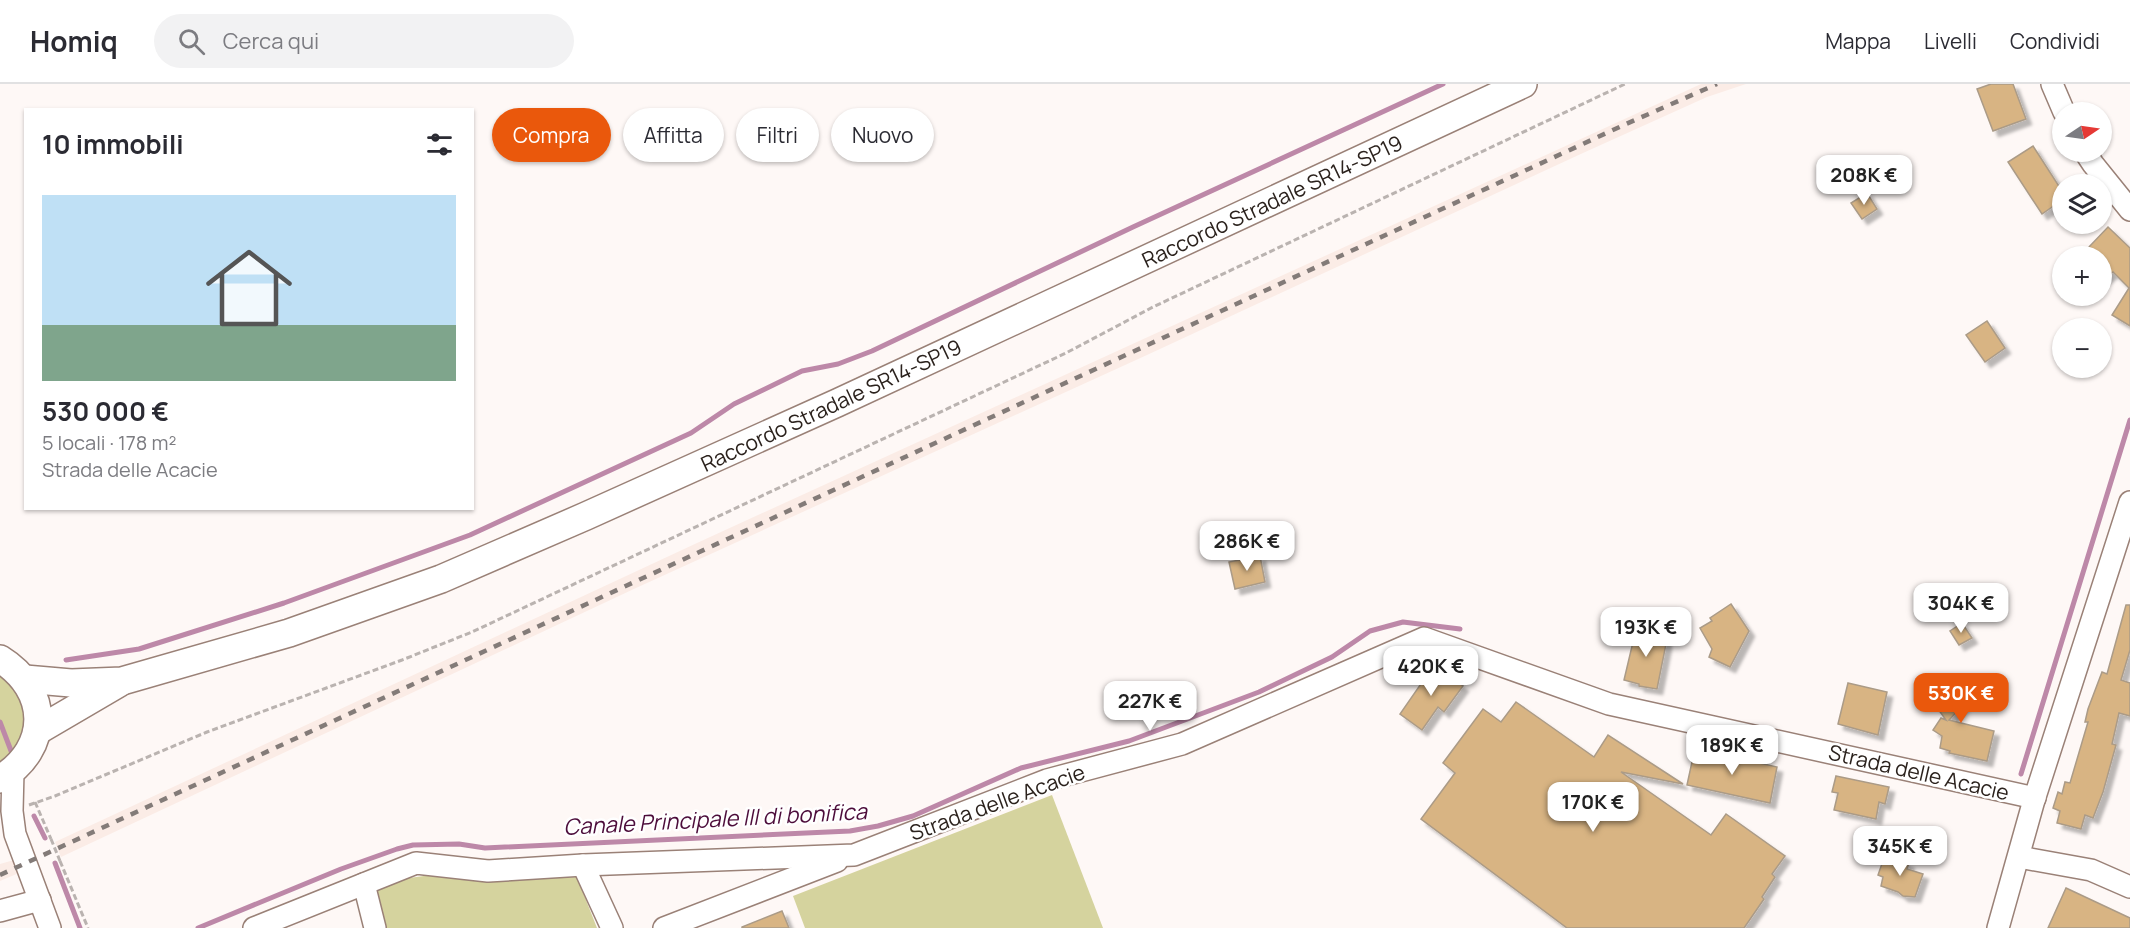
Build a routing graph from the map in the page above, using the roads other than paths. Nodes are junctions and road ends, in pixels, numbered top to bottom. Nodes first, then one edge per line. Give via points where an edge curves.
1 (1523, 84) edge
2 (2052, 84) edge
3 (2060, 102) edge
4 (2092, 162) edge
5 (2130, 210) edge
6 (2130, 502) edge
7 (0, 659) edge
8 (25, 679) junction
9 (122, 681) junction
10 (37, 731) junction
11 (7, 775) edge
12 (2035, 798) junction
13 (0, 814) edge
14 (15, 834) junction
15 (854, 855) junction
16 (2019, 857) junction
17 (583, 865) junction
18 (364, 884) junction
19 (2130, 887) edge
20 (40, 900) junction
21 (0, 911) edge
22 (50, 928) edge
23 (254, 928) edge
24 (375, 928) edge
25 (612, 928) edge
26 (664, 928) edge
27 (1998, 928) edge

1 - 9 main road, Raccordo Stradale SR14-SP19 via 837,403 441,579 290,633
2 - 3 street
4 - 5 street
6 - 12 street
7 - 8 main road
8 - 9 main road, Raccordo Stradale SR14-SP19 via 71,683
8 - 10 main road via 34,695
9 - 10 main road, Raccordo Stradale SR14-SP19
10 - 11 main road via 33,746
11 - 14 street
12 - 15 street, Strada delle Acacie via 1609,704 1424,638 1182,744 1047,780
12 - 16 street
13 - 14 street
14 - 20 street
15 - 17 street, Strada delle Acacie
15 - 26 street
16 - 19 street via 2091,870
16 - 27 street
17 - 18 street, Strada delle Acacie via 488,871 416,863
17 - 25 street
18 - 23 street, Strada delle Acacie
18 - 24 street
20 - 21 street
20 - 22 street

